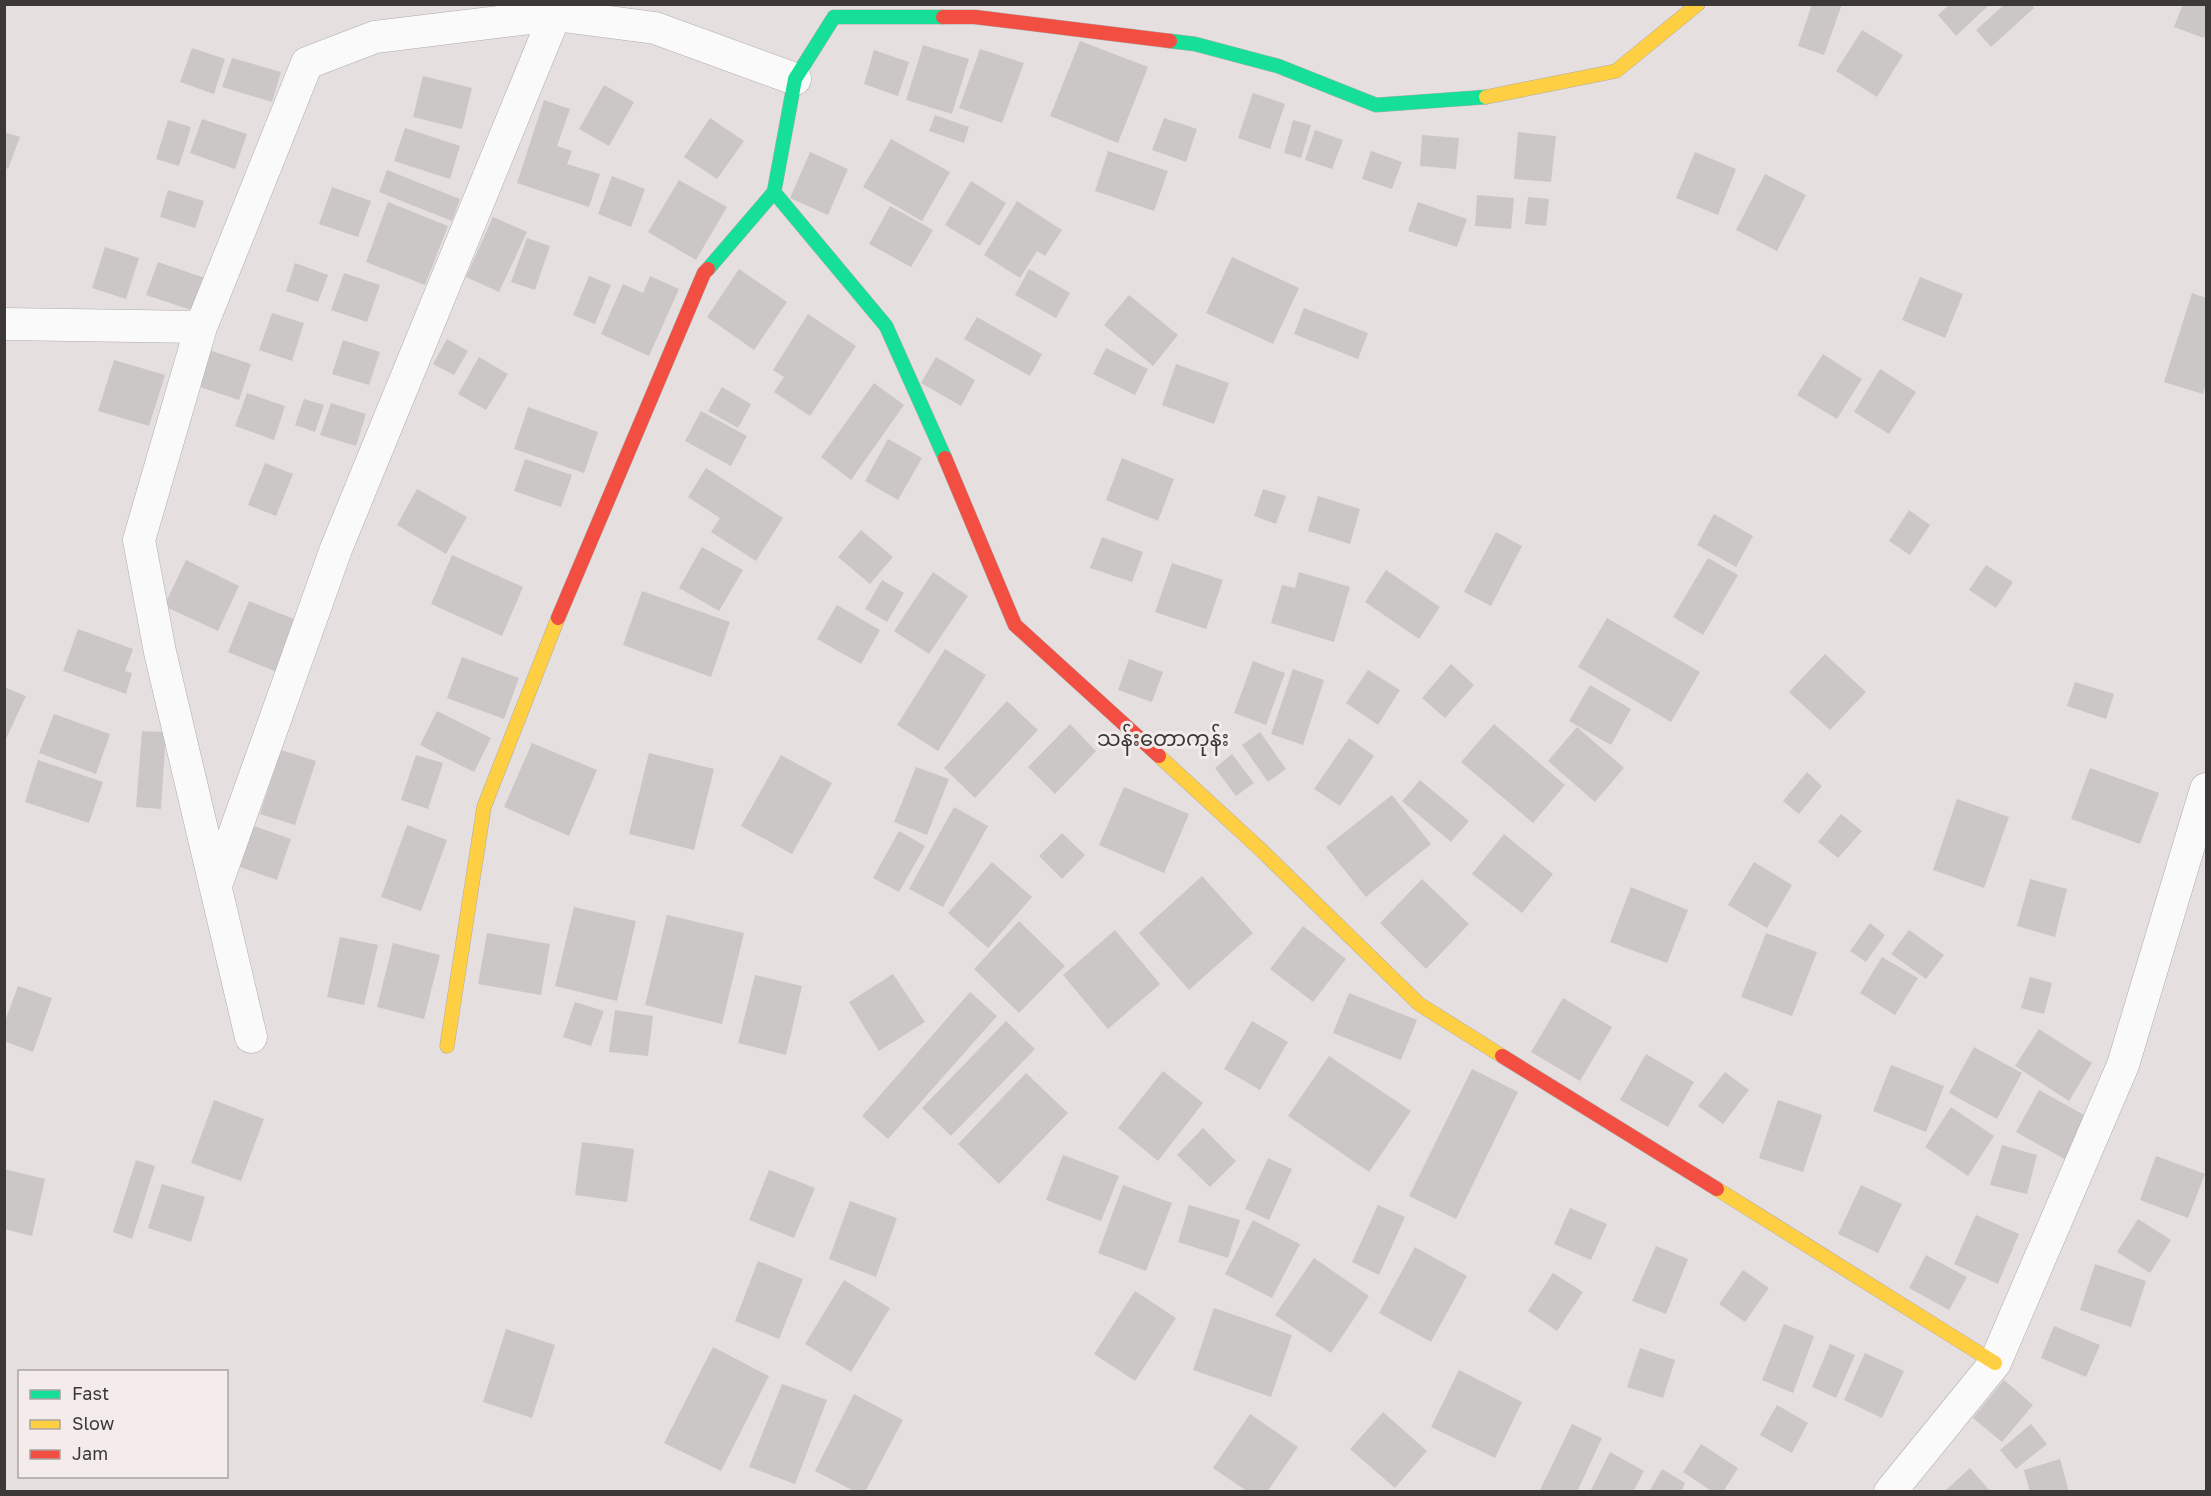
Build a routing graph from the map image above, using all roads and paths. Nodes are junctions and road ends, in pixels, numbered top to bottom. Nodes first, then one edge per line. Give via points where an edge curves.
1 (1698, 4) edge
2 (555, 15) junction
3 (795, 79) junction
4 (774, 192) junction
5 (4, 324) edge
6 (201, 327) junction
7 (2206, 789) edge
8 (216, 885) junction
9 (251, 1037) dead end
10 (447, 1046) dead end
11 (1995, 1364) junction
12 (1890, 1491) edge

1 - 3 street via 1616,71 1490,97 1376,105 1278,66 1195,44 975,17 834,17
2 - 3 street via 655,28
2 - 6 street via 375,37 307,63
2 - 8 street via 336,549
3 - 4 street
4 - 10 street via 704,273 509,741 484,807
4 - 11 street via 886,326 1016,626 1252,841 1419,1004
5 - 6 street
6 - 8 street via 139,540 160,652
7 - 11 street via 2123,1065
8 - 9 street
11 - 12 street

